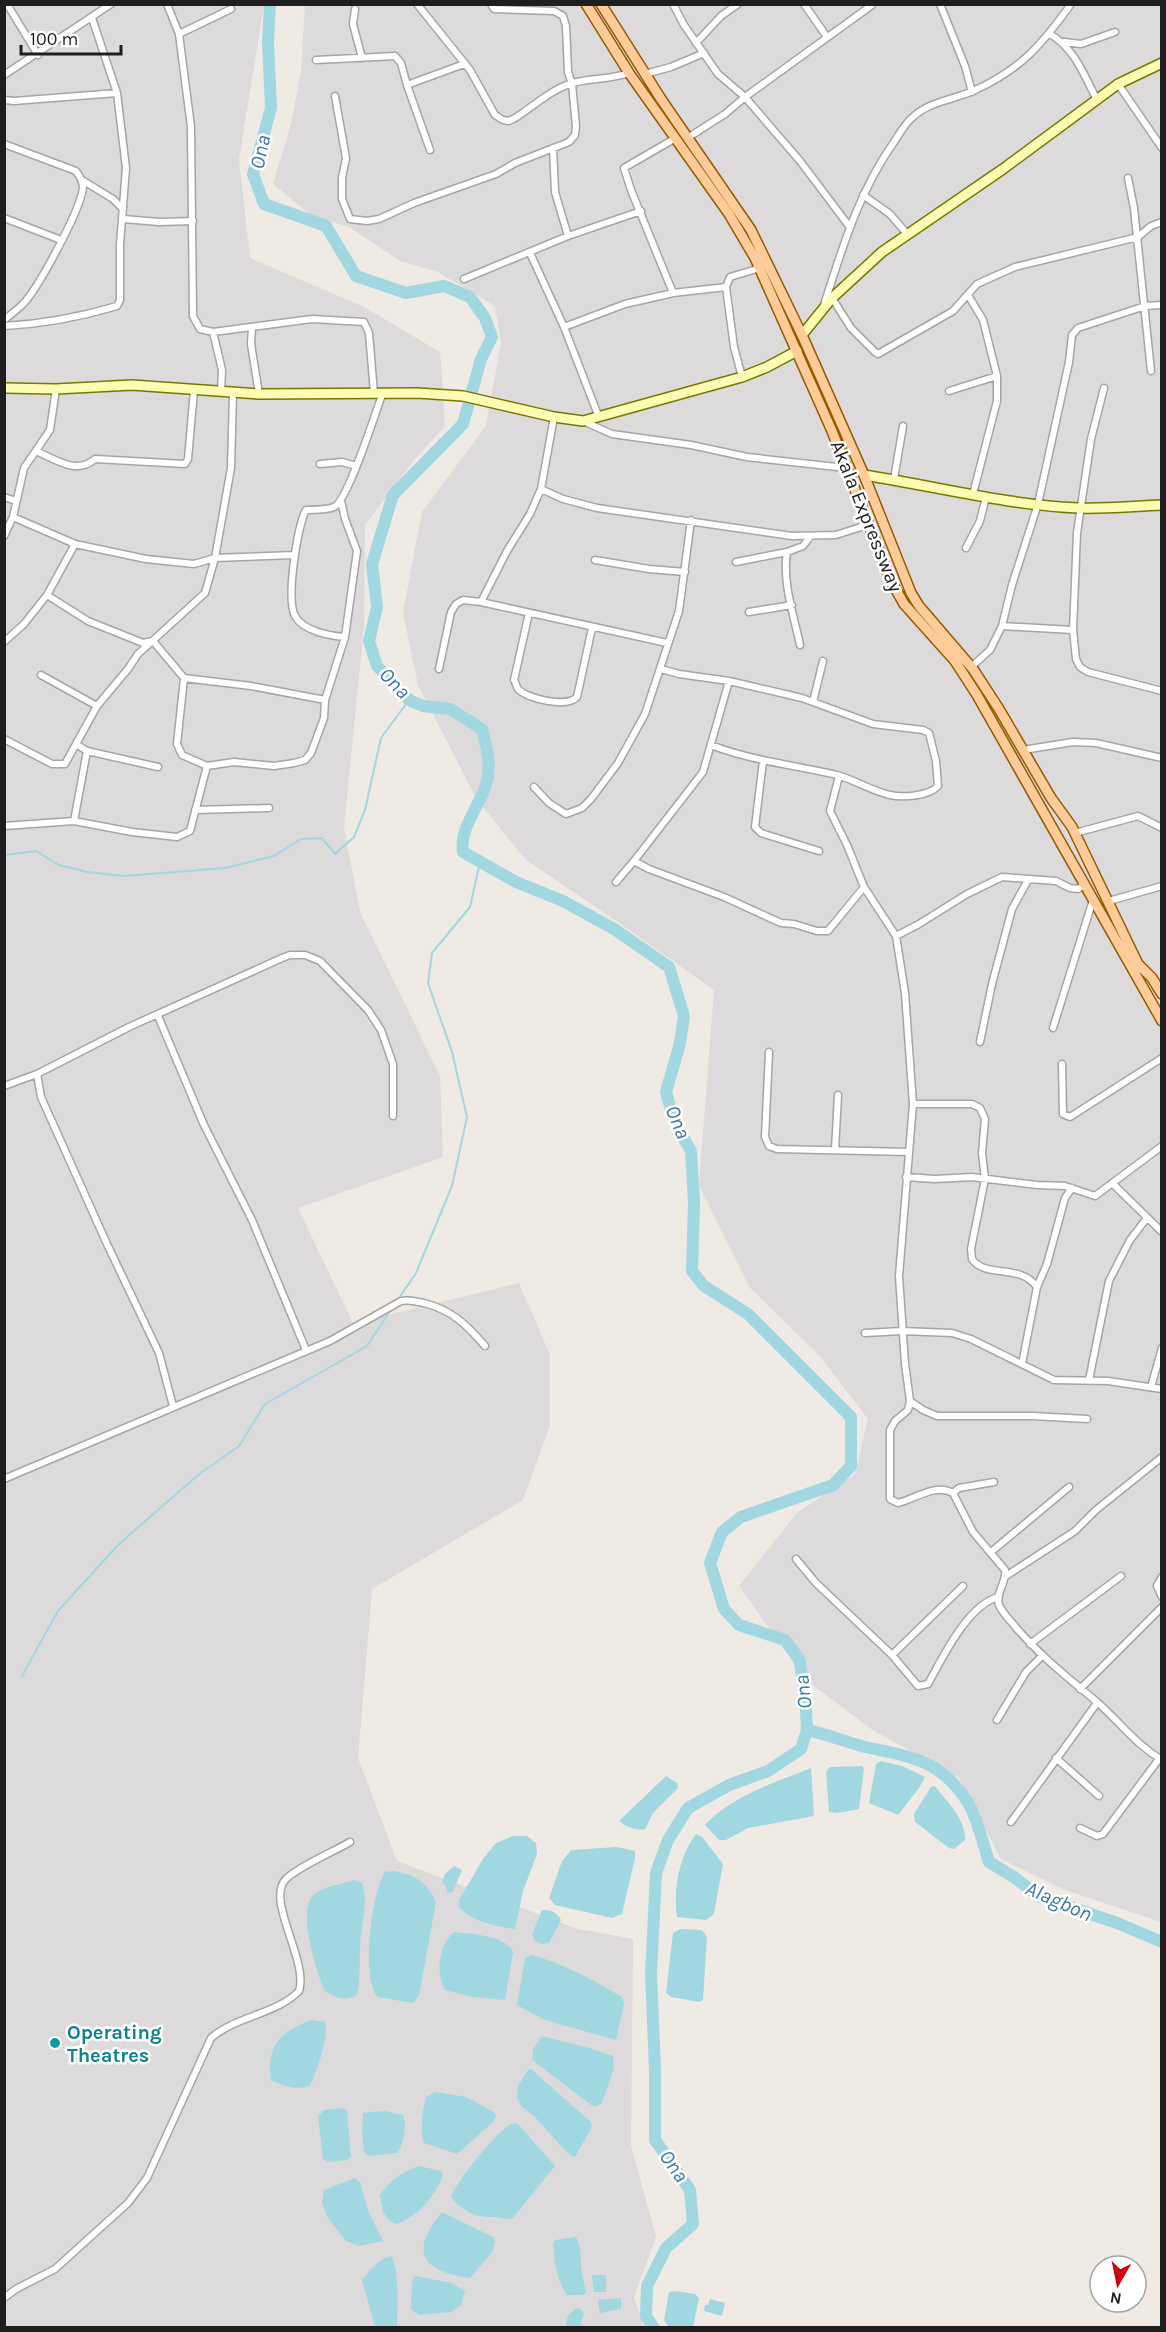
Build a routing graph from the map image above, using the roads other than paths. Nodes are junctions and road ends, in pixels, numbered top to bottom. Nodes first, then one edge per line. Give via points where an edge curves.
1 (7, 4) edge
2 (111, 4) edge
3 (167, 4) edge
4 (417, 4) edge
5 (491, 4) edge
6 (586, 4) edge
7 (601, 4) edge
8 (673, 4) edge
9 (738, 4) edge
10 (804, 4) edge
11 (940, 4) edge
12 (1071, 4) edge
13 (872, 5) edge
14 (231, 9) dead end
15 (355, 9) dead end
16 (92, 18) junction
17 (1115, 32) dead end
18 (179, 34) junction
19 (1050, 34) junction
20 (827, 37) junction
21 (1064, 42) junction
22 (696, 44) junction
23 (704, 53) junction
24 (38, 55) junction
25 (362, 58) junction
26 (316, 60) dead end
27 (1161, 63) edge
28 (464, 64) junction
29 (629, 73) junction
30 (645, 74) junction
31 (4, 75) edge
32 (572, 84) junction
33 (1118, 84) junction
34 (407, 85) junction
35 (972, 92) junction
36 (117, 93) junction
37 (335, 96) dead end
38 (745, 97) junction
39 (4, 100) edge
40 (1097, 100) junction
41 (689, 137) junction
42 (674, 139) junction
43 (4, 144) edge
44 (553, 148) junction
45 (1161, 148) edge
46 (430, 150) dead end
47 (1128, 178) dead end
48 (82, 180) junction
49 (863, 195) junction
50 (738, 208) junction
51 (123, 209) junction
52 (641, 211) junction
53 (729, 214) junction
54 (4, 218) edge
55 (123, 219) junction
56 (193, 221) junction
57 (1161, 222) edge
58 (849, 226) junction
59 (909, 235) junction
60 (568, 236) junction
61 (1138, 237) junction
62 (61, 240) junction
63 (530, 253) junction
64 (760, 268) junction
65 (464, 279) dead end
66 (726, 287) junction
67 (673, 293) junction
68 (969, 295) junction
69 (832, 298) junction
70 (1161, 304) edge
71 (1145, 306) junction
72 (822, 308) junction
73 (4, 320) edge
74 (4, 326) edge
75 (252, 327) junction
76 (564, 327) junction
77 (213, 332) junction
78 (802, 335) junction
79 (797, 351) junction
80 (1151, 370) dead end
81 (997, 376) junction
82 (742, 377) junction
83 (4, 388) edge
84 (1104, 388) dead end
85 (56, 389) junction
86 (194, 390) junction
87 (949, 391) dead end
88 (221, 392) junction
89 (379, 392) junction
90 (233, 393) junction
91 (259, 394) junction
92 (598, 415) junction
93 (554, 417) junction
94 (583, 421) junction
95 (903, 426) dead end
96 (36, 451) junction
97 (320, 464) dead end
98 (356, 466) junction
99 (846, 468) junction
100 (864, 474) junction
101 (894, 479) junction
102 (541, 489) junction
103 (973, 494) junction
104 (4, 497) edge
105 (986, 497) junction
106 (16, 501) junction
107 (341, 501) junction
108 (1038, 504) junction
109 (1161, 505) edge
110 (1079, 508) junction
111 (13, 517) junction
112 (691, 520) junction
113 (870, 524) junction
114 (4, 536) edge
115 (810, 537) junction
116 (75, 544) junction
117 (966, 548) dead end
118 (788, 552) junction
119 (294, 555) junction
120 (215, 558) junction
121 (595, 560) dead end
122 (736, 562) dead end
123 (684, 572) junction
124 (47, 595) junction
125 (481, 602) junction
126 (792, 605) junction
127 (749, 612) dead end
128 (529, 613) junction
129 (1002, 626) junction
130 (592, 628) junction
131 (1073, 630) junction
132 (345, 637) junction
133 (6, 638) edge
134 (153, 641) junction
135 (667, 643) junction
136 (800, 645) dead end
137 (823, 661) dead end
138 (971, 667) junction
139 (439, 669) dead end
140 (661, 669) junction
141 (41, 675) dead end
142 (184, 678) junction
143 (729, 681) junction
144 (1161, 691) edge
145 (326, 700) junction
146 (813, 702) junction
147 (97, 706) junction
148 (4, 740) edge
149 (76, 744) junction
150 (711, 746) junction
151 (1023, 750) junction
152 (87, 752) junction
153 (1161, 758) edge
154 (763, 761) junction
155 (207, 766) junction
156 (158, 767) dead end
157 (839, 776) junction
158 (534, 787) dead end
159 (269, 808) dead end
160 (195, 810) junction
161 (74, 821) junction
162 (4, 826) edge
163 (1161, 828) edge
164 (1073, 830) junction
165 (1061, 844) junction
166 (819, 851) dead end
167 (1088, 859) junction
168 (634, 861) junction
169 (1072, 866) junction
170 (1028, 879) junction
171 (616, 882) dead end
172 (1083, 885) junction
173 (1161, 886) edge
174 (864, 887) junction
175 (1093, 900) junction
176 (1109, 901) junction
177 (896, 936) junction
178 (1161, 994) edge
179 (158, 1016) junction
180 (1161, 1021) edge
181 (1053, 1028) dead end
182 (980, 1042) dead end
183 (769, 1052) dead end
184 (1161, 1058) edge
185 (1062, 1064) dead end
186 (38, 1074) junction
187 (4, 1086) edge
188 (838, 1095) dead end
189 (913, 1104) junction
190 (393, 1116) dead end
191 (1161, 1146) edge
192 (835, 1150) junction
193 (909, 1152) junction
194 (906, 1177) junction
195 (985, 1179) junction
196 (1112, 1183) junction
197 (1072, 1188) junction
198 (1147, 1218) junction
199 (1161, 1232) edge
200 (1037, 1287) junction
201 (902, 1331) junction
202 (866, 1333) dead end
203 (485, 1346) dead end
204 (1161, 1348) edge
205 (306, 1350) junction
206 (1022, 1364) junction
207 (1089, 1380) junction
208 (1151, 1387) junction
209 (1161, 1389) edge
210 (910, 1401) junction
211 (173, 1406) junction
212 (1087, 1419) dead end
213 (1161, 1457) edge
214 (4, 1479) edge
215 (994, 1482) dead end
216 (1069, 1487) dead end
217 (953, 1493) junction
218 (991, 1552) junction
219 (796, 1558) dead end
220 (1006, 1576) junction
221 (1121, 1576) dead end
222 (1161, 1577) edge
223 (963, 1586) dead end
224 (998, 1597) junction
225 (1161, 1597) edge
226 (1161, 1607) edge
227 (1030, 1644) junction
228 (892, 1655) junction
229 (1041, 1656) junction
230 (1080, 1689) junction
231 (1097, 1703) junction
232 (997, 1720) dead end
233 (1056, 1758) junction
234 (1160, 1760) edge
235 (1099, 1796) dead end
236 (1011, 1822) dead end
237 (1080, 1828) dead end
238 (350, 1842) dead end
239 (4, 2298) edge

1 - 24 street
2 - 16 street
3 - 18 street
4 - 28 street
5 - 32 street via 494,9 554,11 563,16
6 - 29 main road, Akala Expressway
7 - 30 main road, Akala Expressway
8 - 22 street
9 - 22 street via 721,16
10 - 20 street
11 - 35 street
12 - 19 street
13 - 20 street
14 - 18 street
15 - 25 street via 353,24
16 - 24 street
16 - 36 street
17 - 21 street via 1081,44
18 - 56 street via 191,127
19 - 21 street
19 - 35 street via 1029,57
20 - 38 street
21 - 40 street
22 - 23 street
23 - 30 street
23 - 38 street via 718,74
24 - 31 street
25 - 26 street
25 - 34 street via 395,56
27 - 33 street
28 - 32 street via 489,106 503,120 515,118
28 - 34 street
29 - 32 street
29 - 42 main road, Akala Expressway
30 - 41 main road, Akala Expressway
32 - 44 street via 575,135
33 - 40 street
33 - 45 street
34 - 46 street
35 - 49 street via 915,114 880,162
36 - 39 street
36 - 51 street via 126,168
37 - 44 street via 346,158 342,199 350,219 356,221 380,219
38 - 41 street
38 - 58 street
40 - 59 street
41 - 50 main road, Akala Expressway
42 - 52 street via 624,168
42 - 53 main road, Akala Expressway
43 - 48 street via 76,171
44 - 60 street via 555,192
47 - 61 street
48 - 51 street
48 - 62 street via 78,204
49 - 58 street
49 - 59 street via 890,214
50 - 53 main road
50 - 78 main road, Akala Expressway
51 - 55 street
52 - 60 street
52 - 67 street
53 - 64 main road, Akala Expressway
54 - 62 street
55 - 56 street
55 - 74 street via 121,293 117,306 38,324
56 - 77 street via 193,316 200,329
57 - 61 street
58 - 72 street
59 - 69 street via 882,252
60 - 63 street
61 - 68 street via 1015,267 977,284
61 - 71 street
62 - 73 street via 41,280 23,304
63 - 65 street
63 - 76 street
64 - 66 street via 730,277
64 - 79 main road, Akala Expressway
66 - 67 street
66 - 82 street
67 - 76 street via 625,304
68 - 69 street via 954,311 879,354 851,328
68 - 81 street via 983,320
69 - 72 street
70 - 71 street
71 - 80 street
71 - 108 street via 1078,328 1072,334
72 - 78 street
75 - 77 street
75 - 89 street via 312,319 364,322
75 - 91 street
76 - 92 street
77 - 88 street via 222,370
78 - 100 main road, Akala Expressway
79 - 82 street
79 - 99 main road, Akala Expressway
81 - 87 street
81 - 103 street via 997,401
82 - 92 street
83 - 85 street
84 - 110 street
85 - 86 street via 132,385
85 - 96 street via 50,430
86 - 88 street
86 - 96 street via 185,464 95,459 79,468
88 - 90 street
89 - 91 street
89 - 93 street via 463,396
89 - 98 street
90 - 91 street
90 - 120 street via 231,468
92 - 94 street
93 - 94 street
93 - 102 street
94 - 99 street via 612,434 747,457
95 - 101 street
96 - 106 street via 24,468
97 - 98 street via 342,462
98 - 107 street
99 - 113 main road, Akala Expressway
100 - 101 street
100 - 138 main road, Akala Expressway via 911,593
101 - 103 street
102 - 112 street via 597,508
102 - 125 street
103 - 105 street
104 - 106 street
105 - 108 street
105 - 117 street via 980,521
106 - 111 street
107 - 119 street via 334,507 306,510
107 - 132 street via 357,551
108 - 110 street
108 - 129 street
109 - 110 street
110 - 131 street
111 - 114 street
111 - 116 street
112 - 115 street
112 - 123 street
113 - 115 street via 836,535
113 - 165 main road, Akala Expressway via 904,604 965,675
115 - 118 street via 803,546
116 - 120 street via 146,559 194,564
116 - 124 street
118 - 122 street
118 - 126 street via 786,574
119 - 120 street
119 - 132 street via 295,616 308,628
120 - 134 street via 205,592
121 - 123 street
123 - 135 street via 679,611
124 - 133 street via 24,624
124 - 134 street via 99,625 143,643
125 - 128 street
125 - 139 street via 463,600 453,608
126 - 127 street
126 - 136 street
128 - 130 street
128 - 130 street via 514,680 528,695 544,700 565,703 577,697
129 - 131 street
129 - 138 street via 990,650
130 - 135 street
131 - 144 street via 1080,667
132 - 145 street
134 - 142 street
134 - 147 street
135 - 140 street
137 - 146 street
138 - 151 main road, Akala Expressway
140 - 143 street
140 - 158 street via 645,714 618,763 582,808 566,814
141 - 147 street
142 - 145 street
142 - 155 street via 177,744 186,757
143 - 146 street
143 - 150 street
145 - 155 street via 324,718 305,760 274,766 234,762
146 - 157 street via 873,724 928,733 939,786 921,794 889,795
147 - 149 street
148 - 149 street via 52,764 65,764
149 - 152 street
150 - 154 street
150 - 168 street via 703,772
151 - 153 street via 1073,742 1096,743
151 - 164 main road, Akala Expressway
152 - 156 street
152 - 161 street
154 - 157 street
154 - 166 street via 754,827 761,833
155 - 160 street
157 - 174 street via 831,811
159 - 160 street
160 - 161 street via 190,831 177,837
161 - 162 street
163 - 164 street via 1138,816
164 - 165 main road
164 - 167 main road, Akala Expressway
165 - 169 main road, Akala Expressway
167 - 169 main road
167 - 176 main road, Akala Expressway
168 - 171 street
168 - 174 street via 781,923 817,931 828,931
169 - 172 main road, Akala Expressway
170 - 172 street via 1056,881 1078,889
170 - 177 street via 1002,877
170 - 182 street via 1012,909
172 - 175 main road, Akala Expressway
173 - 176 street
174 - 177 street
175 - 180 main road, Akala Expressway
175 - 181 street
176 - 178 main road, Akala Expressway via 1138,964
177 - 189 street via 905,993
179 - 186 street
179 - 190 street via 290,955 313,958 368,1010 381,1030 393,1064
179 - 205 street via 204,1125 252,1220
183 - 192 street via 766,1143 773,1149
184 - 185 street via 1070,1117 1063,1114
186 - 187 street
186 - 211 street via 41,1097 159,1353
188 - 192 street
189 - 193 street
189 - 195 street via 972,1104 981,1108 985,1119
191 - 196 street
192 - 193 street
193 - 194 street
194 - 195 street
194 - 201 street via 899,1276
195 - 197 street
195 - 200 street via 972,1259 981,1267 1022,1274
196 - 197 street via 1095,1196
196 - 198 street
197 - 200 street via 1065,1198
198 - 199 street
198 - 207 street via 1130,1240 1109,1281
200 - 206 street
201 - 202 street
201 - 206 street via 960,1335
201 - 210 street
203 - 205 street via 449,1311 408,1300
204 - 208 street
205 - 211 street
206 - 207 street via 1054,1380
207 - 208 street
208 - 209 street
210 - 212 street via 937,1416
210 - 217 street via 908,1410 890,1430 890,1499 897,1503 937,1490
211 - 214 street
213 - 220 street via 1075,1532
215 - 217 street via 959,1488
216 - 218 street
217 - 218 street via 973,1532
218 - 220 street via 1004,1566
219 - 228 street via 816,1583
220 - 224 street
221 - 227 street
222 - 225 street via 1156,1586
223 - 228 street
224 - 227 street via 1004,1612
224 - 228 street via 985,1602 956,1636 924,1686 918,1686
226 - 230 street
227 - 229 street
229 - 230 street
229 - 232 street via 1026,1672
230 - 231 street
231 - 233 street
231 - 234 street via 1135,1742
233 - 235 street
233 - 236 street
234 - 237 street via 1103,1834 1097,1836
238 - 239 street via 281,1885 283,1913 300,1970 298,1990 287,2000 246,2017 211,2038 137,2194 55,2269

